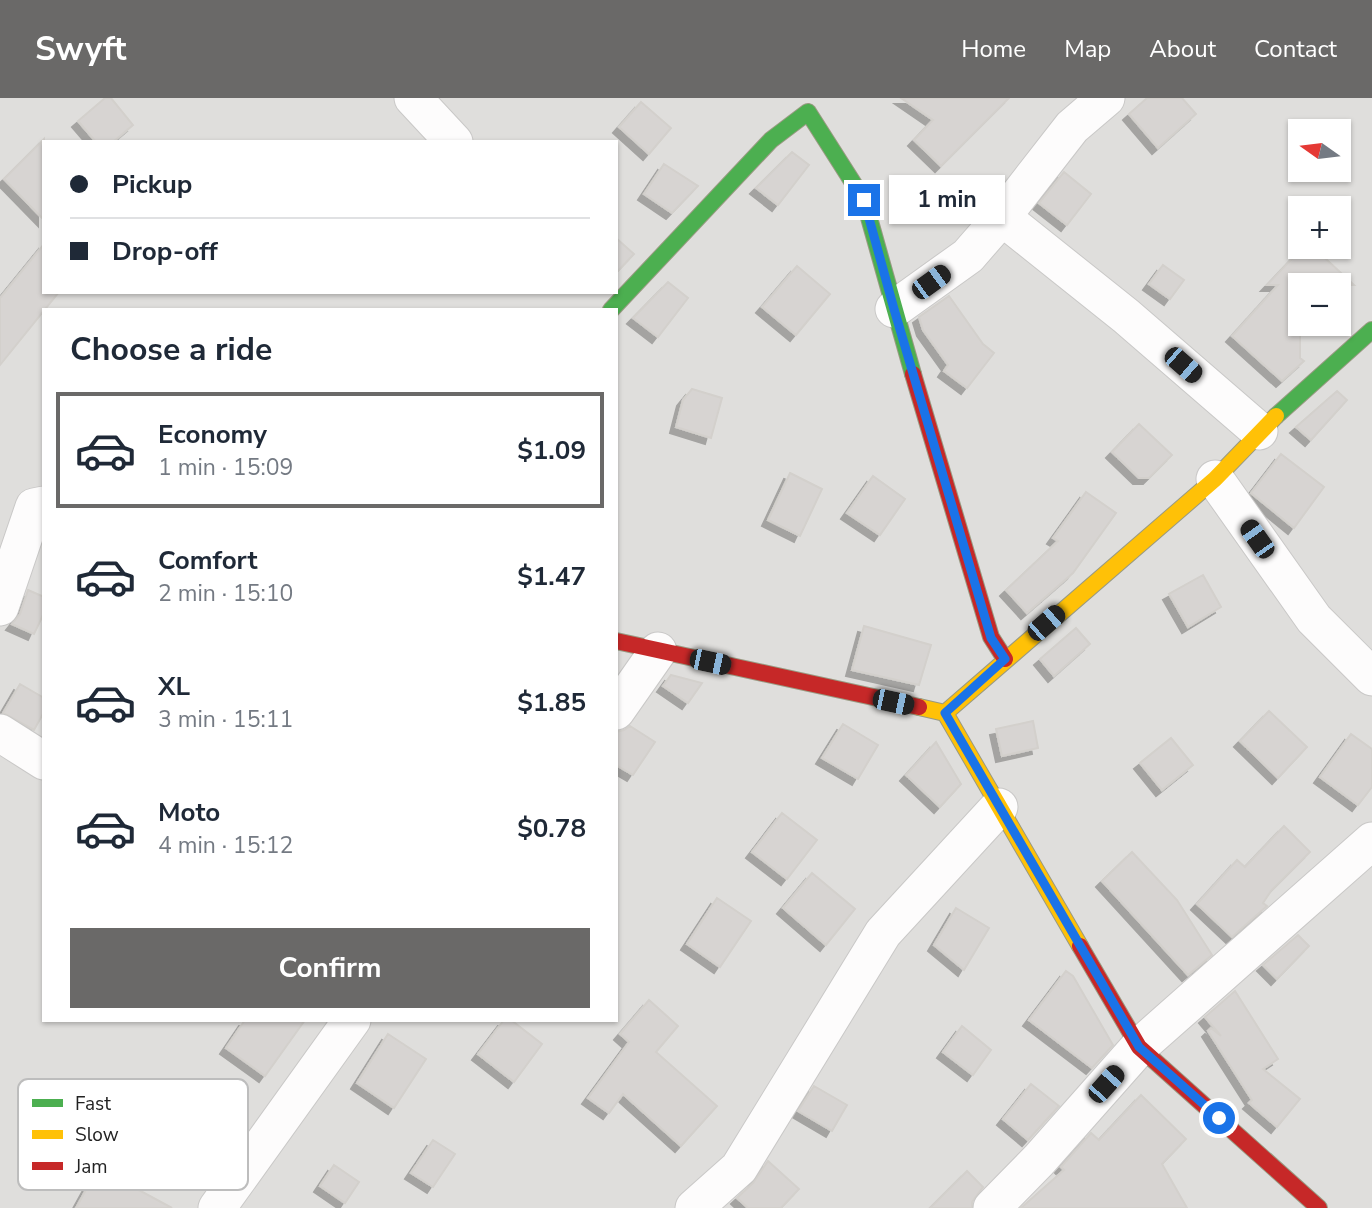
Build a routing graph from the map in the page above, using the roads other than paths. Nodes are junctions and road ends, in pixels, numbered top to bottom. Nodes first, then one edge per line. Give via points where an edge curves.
1 (413, 98) edge
2 (1106, 98) edge
3 (452, 140) edge
4 (1002, 217) junction
5 (613, 308) edge
6 (894, 309) junction
7 (1372, 330) edge
8 (1259, 431) junction
9 (1214, 478) junction
10 (42, 505) edge
11 (0, 607) edge
12 (618, 641) edge
13 (657, 651) junction
14 (1005, 659) junction
15 (1372, 677) edge
16 (618, 708) edge
17 (945, 713) junction
18 (0, 733) edge
19 (42, 760) edge
20 (999, 807) junction
21 (1372, 841) edge
22 (351, 1022) edge
23 (1139, 1047) junction
24 (248, 1166) edge
25 (231, 1190) edge
26 (218, 1208) edge
27 (694, 1208) edge
28 (992, 1208) edge
29 (1318, 1208) edge

1 - 3 street
2 - 4 street via 1072,127
4 - 6 street via 968,256
4 - 8 street
5 - 6 street via 771,140 808,113 864,200
6 - 14 street via 991,638
7 - 8 street
8 - 9 street
9 - 14 street
9 - 15 street via 1314,619
10 - 11 street via 34,507
12 - 13 street
13 - 16 street
13 - 17 street
14 - 17 street
17 - 20 street
18 - 19 street
20 - 23 street
20 - 27 street via 883,933 739,1168
21 - 23 street
22 - 24 street
23 - 28 street
23 - 29 street
25 - 26 street

